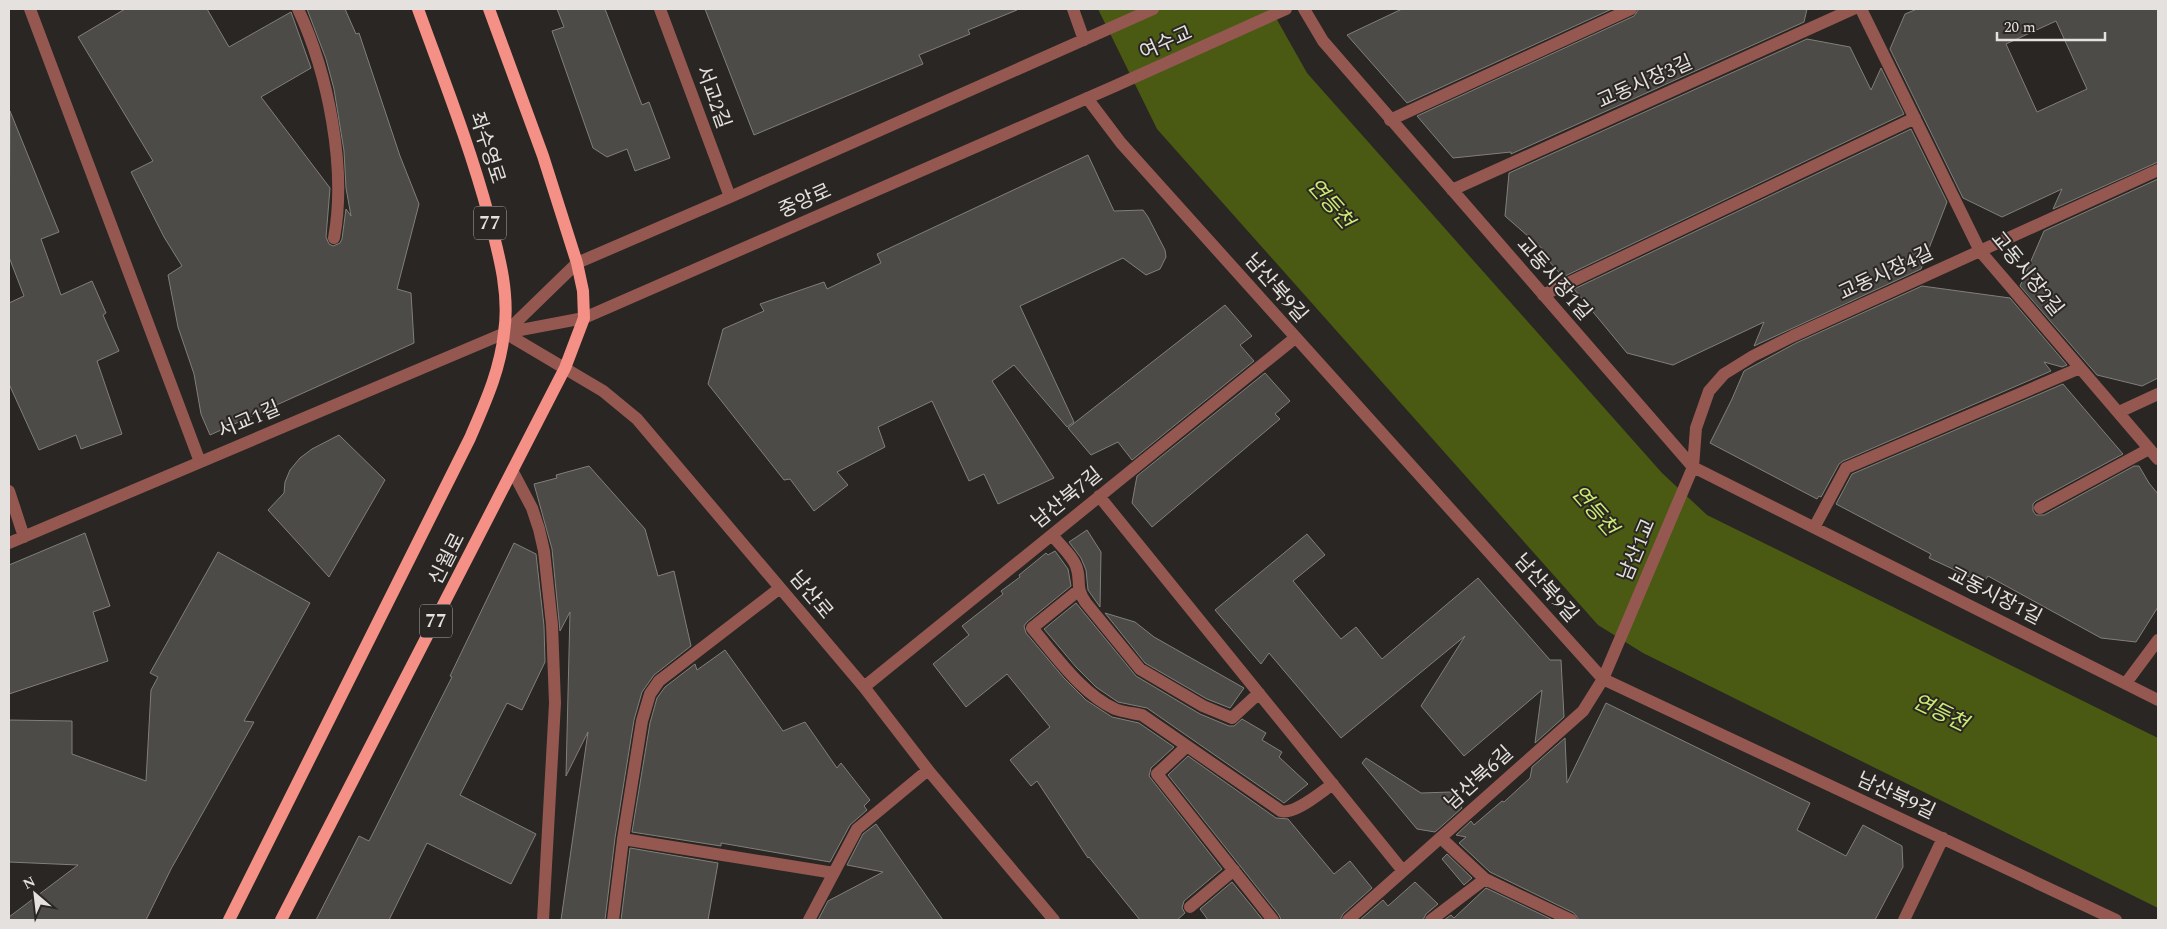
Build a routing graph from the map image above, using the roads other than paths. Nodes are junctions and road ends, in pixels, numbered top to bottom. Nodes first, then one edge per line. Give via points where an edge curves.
1 (30, 9) edge
2 (298, 9) edge
3 (418, 9) edge
4 (489, 9) edge
5 (660, 9) edge
6 (1073, 9) edge
7 (1153, 9) edge
8 (1286, 9) edge
9 (1304, 9) edge
10 (1631, 9) edge
11 (1854, 9) edge
12 (1861, 9) edge
13 (1084, 40) junction
14 (1115, 86) joint
15 (1087, 98) junction
16 (1915, 118) junction
17 (1390, 120) junction
18 (2158, 170) edge
19 (1452, 190) junction
20 (730, 197) junction
21 (334, 238) dead end
22 (1980, 251) junction
23 (577, 263) junction
24 (1544, 295) junction
25 (584, 318) junction
26 (505, 332) junction
27 (1295, 338) junction
28 (565, 368) junction
29 (2080, 368) junction
30 (2158, 394) edge
31 (2119, 412) junction
32 (2149, 449) junction
33 (2158, 460) edge
34 (200, 462) junction
35 (1693, 467) junction
36 (513, 472) junction
37 (9, 491) edge
38 (1099, 496) junction
39 (2040, 508) dead end
40 (1814, 526) junction
41 (1052, 535) junction
42 (24, 537) junction
43 (9, 543) edge
44 (780, 588) junction
45 (1079, 590) junction
46 (2158, 640) edge
47 (1616, 648) joint
48 (1603, 678) junction
49 (2126, 683) junction
50 (864, 687) junction
51 (1259, 693) junction
52 (2158, 700) edge
53 (1188, 746) junction
54 (928, 770) junction
55 (1333, 784) junction
56 (1441, 838) junction
57 (1942, 838) junction
58 (623, 839) junction
59 (1234, 870) junction
60 (1403, 871) junction
61 (834, 873) junction
62 (1485, 879) junction
63 (1190, 907) dead end
64 (229, 920) edge
65 (281, 920) edge
66 (543, 920) edge
67 (613, 920) edge
68 (809, 920) edge
69 (1054, 920) edge
70 (1273, 920) edge
71 (1348, 920) edge
72 (1431, 920) edge
73 (1571, 920) edge
74 (1904, 920) edge
75 (2116, 920) edge

1 - 34 street
2 - 21 street via 310,35 322,77 334,138 338,195
3 - 26 main road, 좌수영로 / 77 via 457,116 498,250 505,291
4 - 23 main road, 77 via 543,156
5 - 20 street, 서교2길
6 - 13 street
7 - 13 street, 여수교
8 - 14 street, 여수교
9 - 17 street, 교동시장1길 via 1322,41
10 - 17 street
11 - 19 street, 교동시장3길
12 - 16 street, 교동시장2길
13 - 20 street, 여수교
14 - 15 street, 중앙로
15 - 25 street, 중앙로
15 - 27 street, 남산북9길 via 1121,143
16 - 22 street, 교동시장2길
16 - 24 street
17 - 19 street, 교동시장1길
18 - 22 street, 교동시장4길
19 - 24 street, 교동시장1길
20 - 23 street, 여수교
22 - 29 street, 교동시장2길
22 - 35 street, 교동시장4길 via 1785,340 1724,374 1714,382 1704,399 1696,428
23 - 25 main road, 77 via 584,291
23 - 26 street
24 - 35 street, 교동시장1길
25 - 26 street, 중앙로
25 - 28 main road, 신월로 / 77
26 - 28 street, 남산로
26 - 34 street, 서교1길
26 - 64 main road, 신월로 / 77 via 494,384 470,438
27 - 38 street, 남산북7길
27 - 48 street, 남산북9길
28 - 36 main road, 신월로 / 77
28 - 44 street, 남산로 via 603,390 637,419
29 - 31 street, 교동시장2길
29 - 40 street via 1846,468
30 - 31 street
31 - 32 street, 교동시장2길
32 - 33 street, 교동시장2길
32 - 39 street
34 - 42 street, 서교1길
35 - 40 street, 교동시장1길
35 - 47 street, 남산1교
36 - 65 main road, 신월로 / 77
36 - 66 street via 539,529 552,625 555,703
37 - 42 street
38 - 41 street, 남산북7길
38 - 51 street
40 - 49 street, 교동시장1길
41 - 45 street via 1076,566
41 - 50 street, 남산북7길
42 - 43 street, 서교1길
44 - 50 street, 남산로
44 - 58 street via 660,681 650,694 638,737
45 - 51 street via 1086,604 1140,669 1203,706 1232,718
45 - 53 street via 1032,628 1069,672 1100,700 1116,709 1142,715
46 - 49 street
47 - 48 street, 남산북6길
48 - 56 street, 남산북6길 via 1583,711
48 - 57 street, 남산북9길
49 - 52 street, 교동시장1길
50 - 54 street, 남산로
51 - 55 street
53 - 55 street via 1287,812
53 - 59 street via 1157,774
54 - 61 street via 857,829
54 - 69 street, 남산로
55 - 60 street
56 - 60 street, 남산북6길
56 - 62 street
57 - 74 street
57 - 75 street, 남산북9길
58 - 61 street
58 - 67 street
59 - 63 street
59 - 70 street
60 - 71 street, 남산북6길
61 - 68 street
62 - 72 street
62 - 73 street

